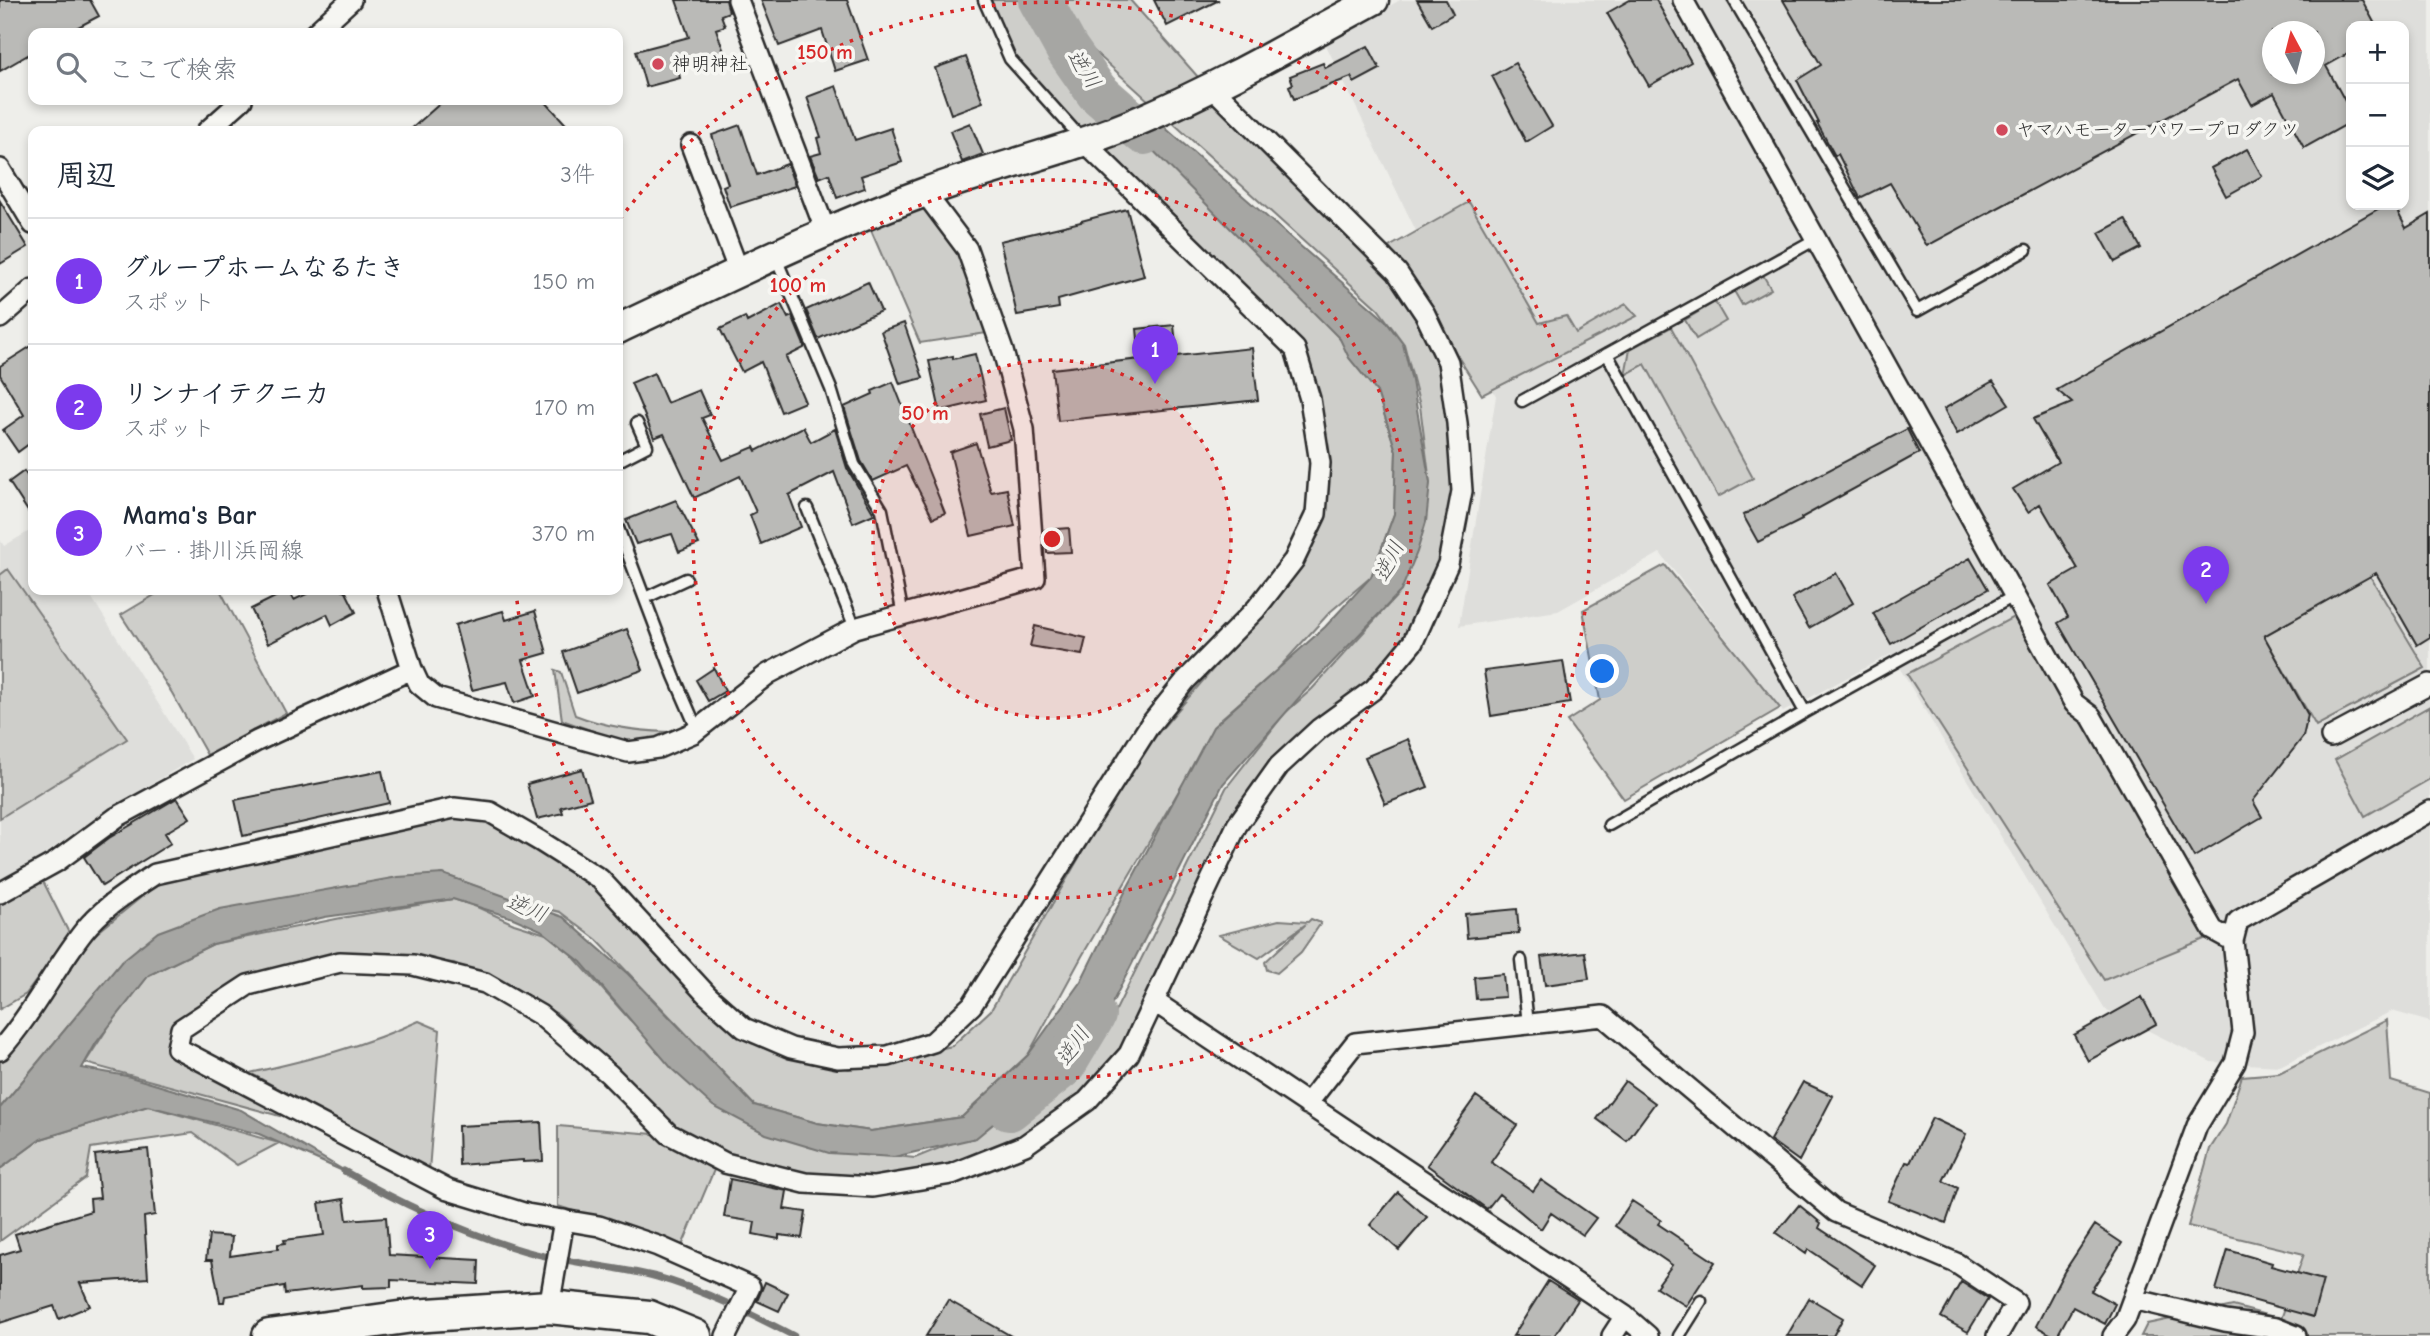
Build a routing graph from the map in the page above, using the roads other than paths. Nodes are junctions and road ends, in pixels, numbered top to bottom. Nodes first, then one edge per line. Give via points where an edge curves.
1 (351, 0) edge
2 (738, 0) edge
3 (984, 0) edge
4 (1374, 0) edge
5 (1683, 0) edge
6 (1734, 0) edge
7 (320, 28) edge
8 (1206, 91) junction
9 (236, 105) edge
10 (213, 126) edge
11 (1093, 139) junction
12 (691, 145) dead end
13 (0, 169) edge
14 (925, 192) junction
15 (7, 194) edge
16 (28, 218) edge
17 (825, 232) junction
18 (1816, 239) junction
19 (2026, 250) dead end
20 (775, 256) junction
21 (739, 272) junction
22 (28, 293) edge
23 (0, 318) edge
24 (623, 327) edge
25 (1607, 354) junction
26 (1522, 401) dead end
27 (637, 423) dead end
28 (623, 458) edge
29 (807, 508) dead end
30 (623, 541) edge
31 (686, 579) dead end
32 (389, 595) edge
33 (2014, 596) junction
34 (645, 598) junction
35 (903, 615) junction
36 (855, 628) junction
37 (412, 669) junction
38 (2430, 684) edge
39 (1805, 712) junction
40 (698, 729) junction
41 (2331, 737) dead end
42 (2430, 810) edge
43 (1609, 825) dead end
44 (0, 893) edge
45 (2233, 941) junction
46 (1521, 960) dead end
47 (1155, 1002) junction
48 (1528, 1024) junction
49 (0, 1050) edge
50 (1307, 1104) junction
51 (562, 1228) junction
52 (551, 1292) junction
53 (2133, 1299) junction
54 (1702, 1301) dead end
55 (1625, 1316) junction
56 (729, 1330) edge
57 (269, 1336) edge
58 (695, 1336) edge
59 (1612, 1336) edge
60 (1648, 1336) edge
61 (1679, 1336) edge
62 (1997, 1336) edge
63 (2113, 1336) edge
64 (2296, 1336) edge

1 - 7 street
2 - 17 street
3 - 11 lane via 1010,59
4 - 8 street
5 - 18 street
6 - 19 lane via 1917,311
8 - 11 street
8 - 47 street via 1397,272 1425,314 1447,362 1462,491 1448,564 1413,642 1374,690 1319,729 1279,766 1237,825
9 - 10 street
11 - 14 street
11 - 49 street via 1295,349 1310,399 1320,463 1315,514 1294,560 1256,609 1186,680 1149,726 972,1005 933,1042 888,1056 838,1058 791,1048 744,1028 707,995 600,880 490,812 454,808 155,874 117,899 84,930
12 - 21 street
13 - 15 street
14 - 17 street
14 - 35 street via 967,249 1003,351 1024,429 1035,578
15 - 16 street
17 - 20 street
18 - 25 lane
18 - 33 street
20 - 21 street
20 - 35 lane via 831,389 854,464 881,510
21 - 24 street
22 - 23 street
25 - 26 lane
25 - 39 lane
27 - 28 lane via 646,446
29 - 36 lane
30 - 34 lane
31 - 34 lane
32 - 37 street
33 - 39 lane
33 - 45 street via 2074,703 2091,716 2213,930
34 - 40 lane
35 - 36 street
36 - 40 street via 768,674
37 - 40 street via 419,684 436,698 628,752 658,748
37 - 44 street via 233,753 117,817 56,862
38 - 41 street
39 - 43 lane
42 - 45 street via 2238,921
45 - 53 street via 2243,1032 2235,1063 2197,1126
46 - 48 lane
47 - 50 street
47 - 51 street via 1129,1054 1087,1101 1025,1145 952,1174 873,1187 805,1183 725,1163 670,1134 540,1015 485,984 413,965 340,962 248,985 181,1029 177,1048 448,1190
48 - 50 street via 1355,1043
48 - 62 street via 1603,1016 1836,1212 1956,1263 2016,1303
50 - 55 street
51 - 52 street
51 - 56 street via 599,1226 658,1246 750,1287
52 - 57 main road
52 - 58 main road via 649,1317
53 - 63 street
53 - 64 street
54 - 61 lane
55 - 59 street
55 - 60 street

